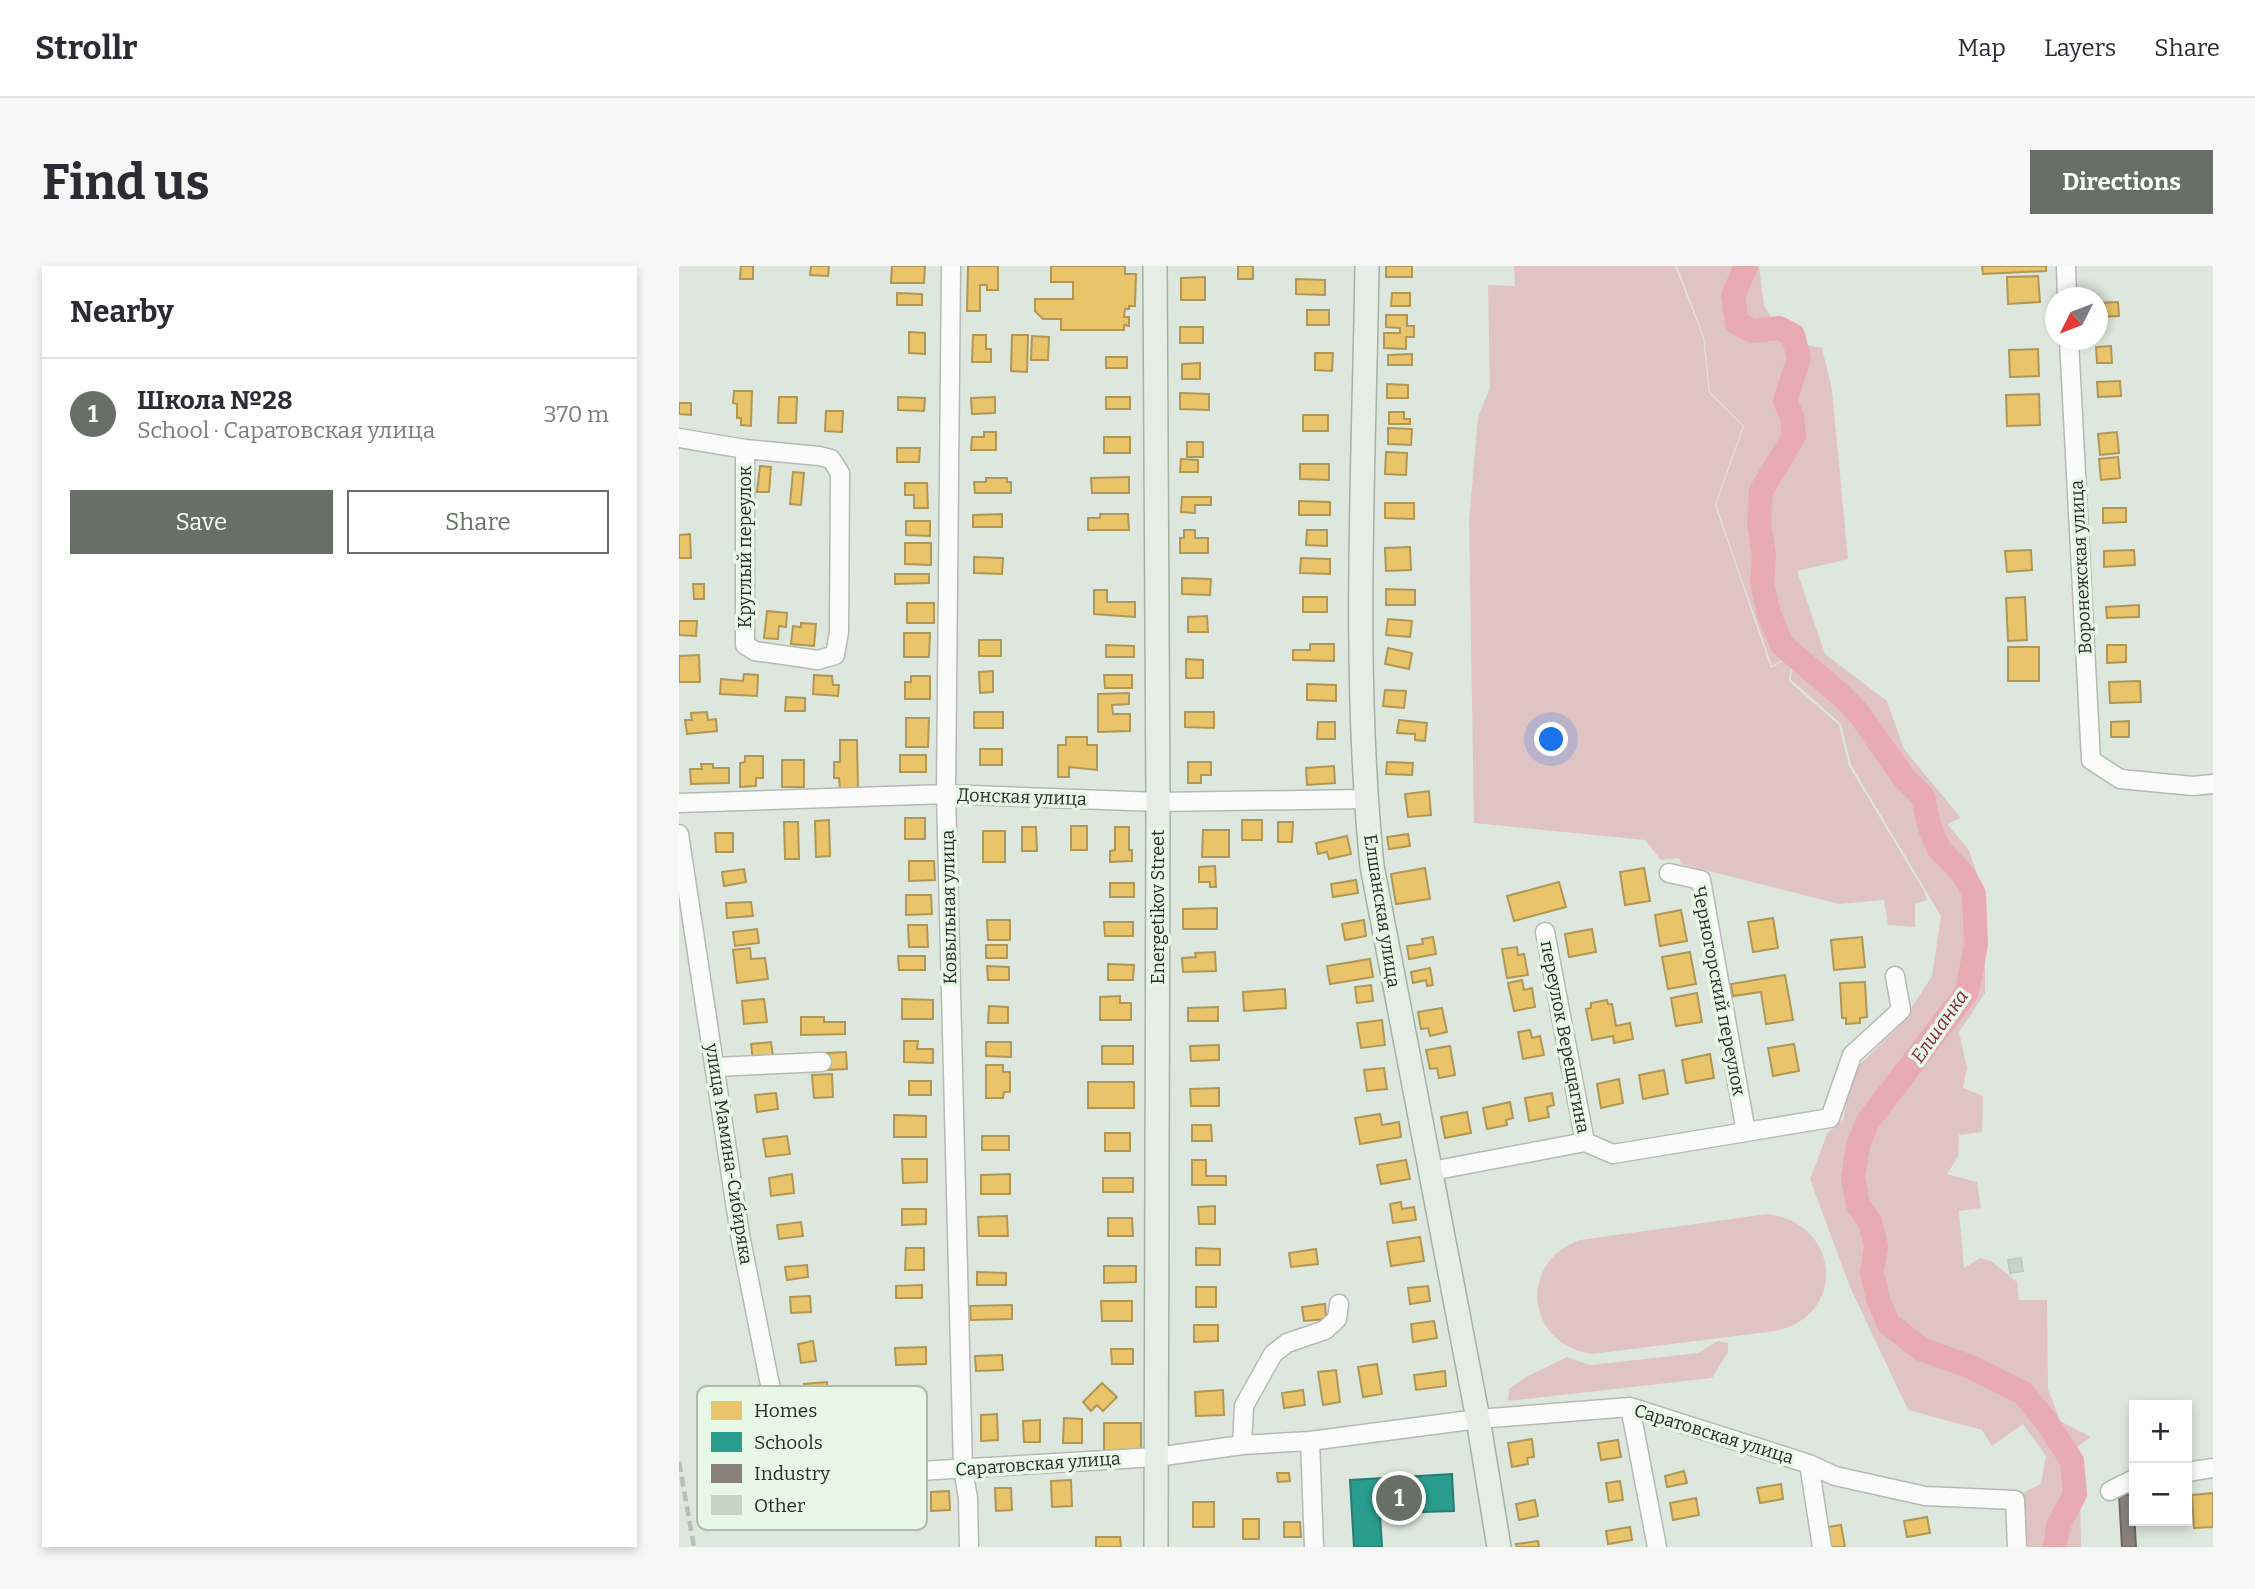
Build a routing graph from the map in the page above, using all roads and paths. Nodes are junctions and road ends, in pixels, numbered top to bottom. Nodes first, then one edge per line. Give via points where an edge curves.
1 (951, 266) edge
2 (1156, 266) edge
3 (1367, 266) edge
4 (2066, 266) edge
5 (2067, 287) edge
6 (2070, 350) edge
7 (679, 438) edge
8 (745, 449) junction
9 (2213, 784) edge
10 (946, 794) junction
11 (1365, 799) junction
12 (1158, 802) junction
13 (679, 803) edge
14 (679, 834) edge
15 (1669, 873) dead end
16 (1545, 932) dead end
17 (1895, 976) dead end
18 (823, 1062) dead end
19 (715, 1067) junction
20 (1746, 1132) junction
21 (1585, 1142) junction
22 (1432, 1171) junction
23 (1339, 1304) dead end
24 (771, 1386) edge
25 (1630, 1407) junction
26 (1478, 1419) junction
27 (1310, 1441) junction
28 (1242, 1445) junction
29 (1157, 1457) junction
30 (1809, 1464) junction
31 (2213, 1468) edge
32 (963, 1469) junction
33 (927, 1471) edge
34 (2192, 1471) edge
35 (2129, 1482) edge
36 (2110, 1491) dead end
37 (969, 1547) edge
38 (1156, 1547) edge
39 (1314, 1547) edge
40 (1499, 1547) edge
41 (1657, 1547) edge
42 (1822, 1547) edge
43 (2017, 1547) edge

1 - 10 street, Ковыльная улица
2 - 12 main road, Energetikov Street
3 - 11 main road, Елшанская улица via 1360,694
4 - 5 street
6 - 9 street, Воронежская улица via 2091,761 2120,779
7 - 8 street, Круглый переулок
8 - 8 street, Круглый переулок via 819,456 831,459 840,472 835,655 818,660 755,651 745,645
10 - 12 street, Донская улица
10 - 13 street, Донская улица
10 - 32 street, Ковыльная улица
11 - 12 street, Донская улица
11 - 22 main road, Елшанская улица via 1372,866
12 - 29 main road, Energetikov Street
14 - 19 street, улица Мамина-Сибиряка
15 - 20 street, Черногорский переулок via 1701,880
16 - 21 street, переулок Верещагина
17 - 20 street via 1901,1010 1852,1055 1830,1118
18 - 19 street
19 - 24 street, улица Мамина-Сибиряка via 740,1235
20 - 21 street via 1613,1154
21 - 22 street
22 - 26 main road, Елшанская улица
23 - 28 street via 1337,1319 1325,1329 1287,1343 1273,1354 1244,1406
25 - 26 street, Саратовская улица
25 - 30 street, Саратовская улица
25 - 41 street
26 - 27 street, Саратовская улица
26 - 40 main road, Елшанская улица
27 - 28 street, Саратовская улица
27 - 39 street
28 - 29 street, Саратовская улица
29 - 32 street, Саратовская улица
29 - 38 main road, Energetikov Street
30 - 42 street
30 - 43 street, Саратовская улица via 1835,1476 1925,1496 2015,1500
31 - 34 street
32 - 33 street, Саратовская улица
32 - 37 street, Ковыльная улица
35 - 36 street

